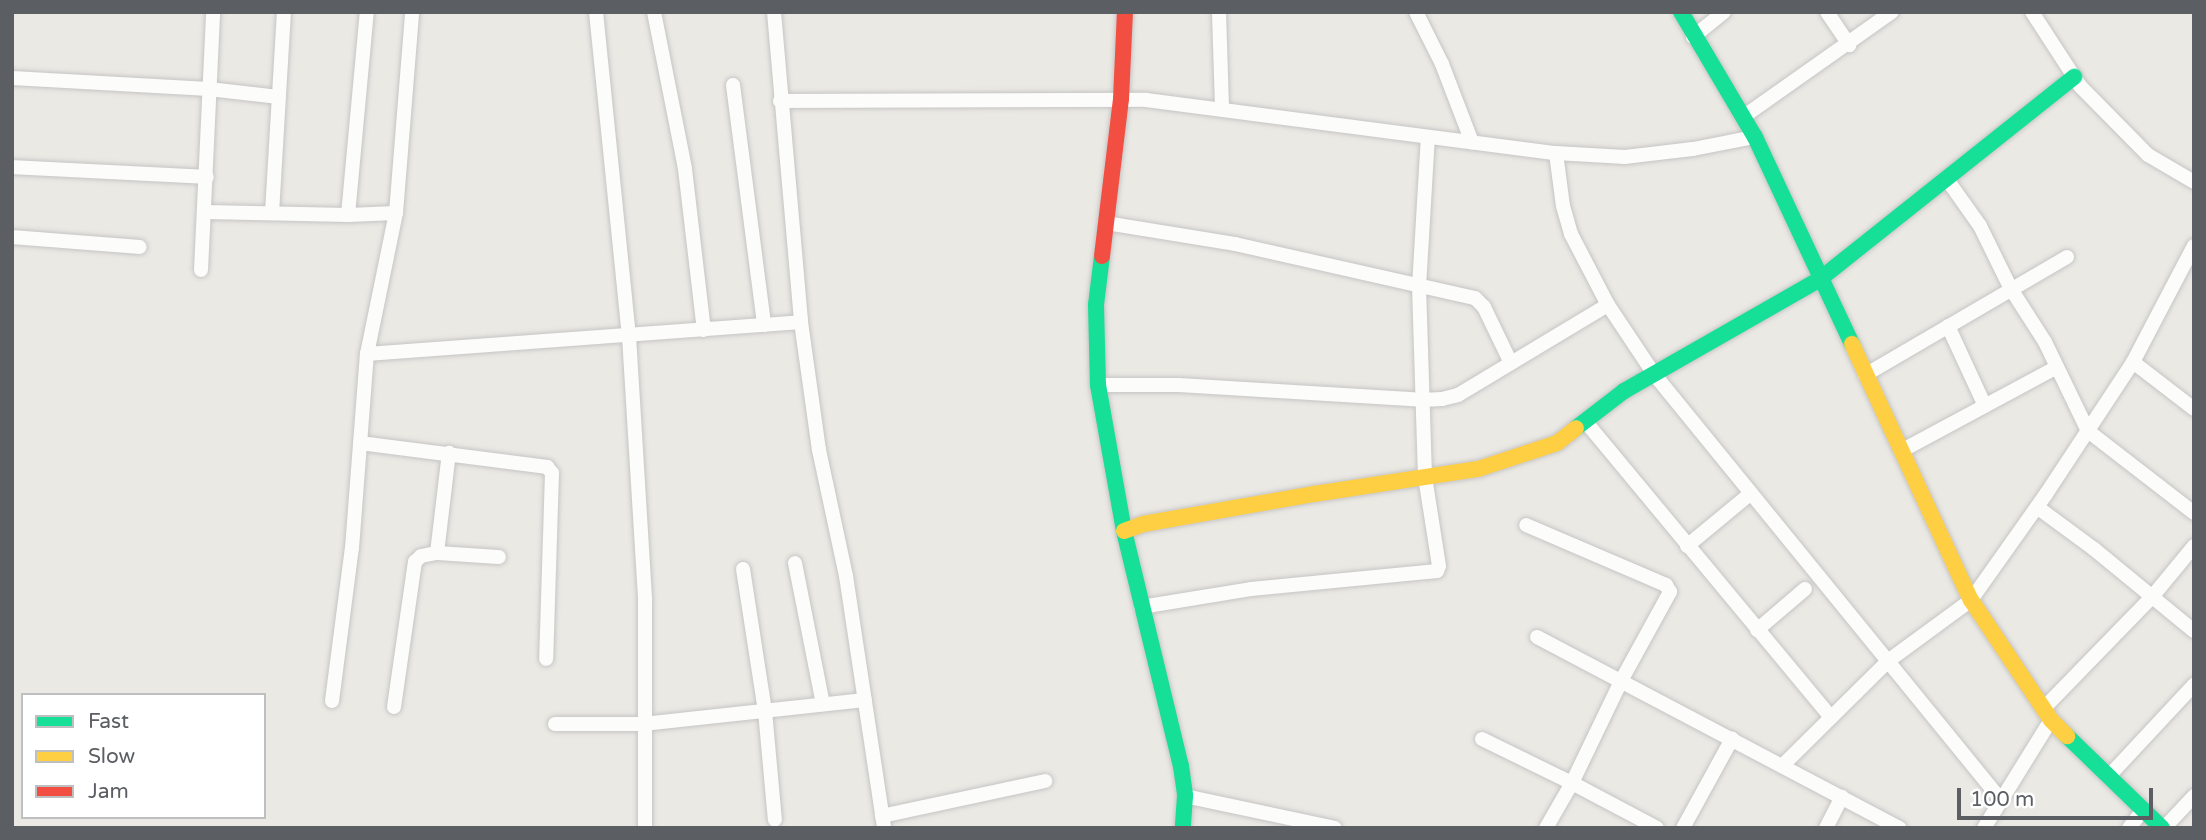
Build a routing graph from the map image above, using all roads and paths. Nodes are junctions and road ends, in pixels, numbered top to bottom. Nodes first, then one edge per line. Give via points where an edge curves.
1 (213, 12) edge
2 (284, 12) edge
3 (367, 12) edge
4 (412, 12) edge
5 (596, 12) edge
6 (654, 12) edge
7 (774, 12) edge
8 (1125, 12) edge
9 (1219, 12) edge
10 (1416, 12) edge
11 (1681, 12) edge
12 (1724, 12) edge
13 (1827, 12) edge
14 (1892, 12) edge
15 (2032, 12) edge
16 (1693, 37) junction
17 (1849, 45) junction
18 (2074, 77) junction
19 (12, 78) edge
20 (733, 85) dead end
21 (209, 89) junction
22 (279, 97) junction
23 (1121, 99) junction
24 (780, 101) junction
25 (1222, 109) junction
26 (1743, 117) junction
27 (1755, 136) junction
28 (1428, 137) junction
29 (1472, 142) junction
30 (1556, 153) junction
31 (12, 167) edge
32 (2191, 175) edge
33 (206, 177) junction
34 (1946, 178) junction
35 (206, 212) junction
36 (272, 213) junction
37 (396, 213) junction
38 (348, 215) junction
39 (1106, 223) junction
40 (12, 236) edge
41 (2194, 246) edge
42 (140, 247) dead end
43 (2067, 257) dead end
44 (201, 270) dead end
45 (1820, 279) junction
46 (1419, 287) junction
47 (2011, 289) junction
48 (1608, 305) junction
49 (801, 322) junction
50 (764, 325) junction
51 (1948, 326) junction
52 (704, 330) junction
53 (629, 336) junction
54 (366, 354) junction
55 (2133, 362) junction
56 (1511, 363) junction
57 (2057, 367) junction
58 (1654, 374) junction
59 (1865, 374) junction
60 (1098, 385) junction
61 (1422, 400) junction
62 (1985, 406) junction
63 (2194, 408) edge
64 (1585, 421) junction
65 (2088, 431) junction
66 (360, 443) junction
67 (1901, 451) junction
68 (449, 453) junction
69 (1425, 477) junction
70 (1751, 493) junction
71 (2037, 508) junction
72 (2194, 513) edge
73 (1525, 525) dead end
74 (1124, 531) junction
75 (1687, 546) junction
76 (2194, 546) edge
77 (437, 553) junction
78 (499, 557) dead end
79 (795, 563) dead end
80 (743, 569) dead end
81 (1805, 589) dead end
82 (2152, 597) junction
83 (1971, 600) junction
84 (1142, 607) junction
85 (1758, 630) junction
86 (2194, 631) edge
87 (1538, 637) dead end
88 (546, 659) dead end
89 (1888, 661) junction
90 (1621, 681) junction
91 (2194, 685) edge
92 (865, 700) junction
93 (332, 701) dead end
94 (823, 705) junction
95 (394, 707) dead end
96 (765, 711) junction
97 (2047, 714) junction
98 (1831, 717) junction
99 (555, 724) dead end
100 (643, 724) junction
101 (1482, 739) dead end
102 (1732, 739) junction
103 (1782, 766) junction
104 (2109, 776) junction
105 (1045, 781) dead end
106 (1572, 783) junction
107 (1185, 796) junction
108 (2194, 796) edge
109 (1842, 797) junction
110 (2001, 800) junction
111 (2143, 810) junction
112 (775, 820) dead end
113 (883, 822) edge
114 (645, 828) edge
115 (1183, 828) edge
116 (1335, 828) edge
117 (1546, 828) edge
118 (1657, 828) edge
119 (1683, 828) edge
120 (1826, 828) edge
121 (1900, 828) edge
122 (1984, 828) edge
123 (2129, 828) edge
124 (2163, 828) edge

1 - 21 street
2 - 22 street
3 - 38 street
4 - 37 street
5 - 53 street
6 - 52 street via 685,169
7 - 24 street
8 - 23 street
9 - 25 street
10 - 29 street
11 - 16 street
12 - 16 street
13 - 17 street
14 - 17 street
15 - 18 street
16 - 26 street
17 - 26 street
18 - 32 street via 2148,155
18 - 34 street
19 - 21 street
20 - 50 street
21 - 22 street
21 - 33 street
22 - 36 street
23 - 24 street
23 - 25 street
23 - 39 street
24 - 49 street
25 - 28 street
26 - 27 street
27 - 30 street via 1625,156
27 - 45 street
28 - 29 street
28 - 46 street
29 - 30 street
30 - 48 street via 1572,234
31 - 33 street
33 - 35 street
34 - 45 street
34 - 47 street via 1980,226
35 - 36 street
35 - 44 street
36 - 38 street
37 - 38 street
37 - 54 street
39 - 46 street via 1235,244
39 - 60 street via 1097,305
40 - 42 street
41 - 55 street
43 - 47 street
45 - 58 street
45 - 59 street
46 - 56 street via 1475,298 1484,307
46 - 61 street
47 - 51 street
47 - 57 street
48 - 56 street
48 - 58 street
49 - 50 street
49 - 92 street via 819,450 846,576
50 - 52 street
51 - 59 street
51 - 62 street
52 - 53 street
53 - 54 street
53 - 100 street via 645,601
54 - 66 street
55 - 63 street
55 - 65 street
56 - 61 street via 1458,395
57 - 62 street
57 - 65 street
58 - 64 street
58 - 70 street
59 - 67 street
60 - 61 street via 1179,385
60 - 74 street
61 - 69 street
62 - 67 street
64 - 69 street via 1557,443 1478,469
64 - 75 street
65 - 71 street
65 - 72 street
66 - 68 street
66 - 93 street
67 - 83 street
68 - 77 street
68 - 88 street via 540,464 552,473
69 - 74 street via 1143,524
69 - 84 street via 1437,571 1251,589
70 - 75 street
70 - 89 street
71 - 82 street
71 - 83 street
73 - 90 street via 1667,584 1670,592 1665,603
74 - 84 street
75 - 85 street
76 - 82 street
77 - 78 street
77 - 95 street via 421,556 413,570
79 - 94 street
80 - 96 street
81 - 85 street
82 - 86 street
82 - 97 street
83 - 89 street
83 - 97 street
84 - 107 street
85 - 98 street
87 - 90 street
89 - 98 street
89 - 110 street
90 - 102 street
90 - 106 street
91 - 104 street
92 - 94 street
92 - 113 street
94 - 96 street
96 - 100 street
96 - 112 street
97 - 104 street
97 - 110 street
98 - 103 street
99 - 100 street
100 - 114 street
101 - 106 street
102 - 103 street
102 - 119 street
103 - 109 street
104 - 111 street
105 - 113 street
106 - 117 street
106 - 118 street
107 - 115 street
107 - 116 street
108 - 124 street
109 - 120 street
109 - 121 street
110 - 122 street
111 - 123 street
111 - 124 street

